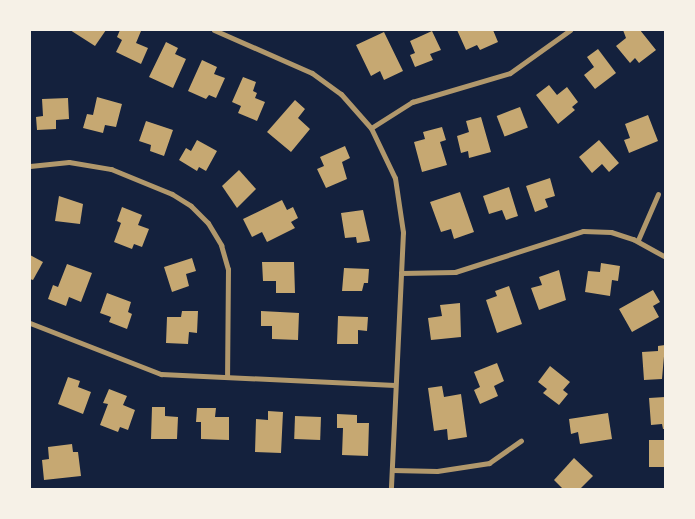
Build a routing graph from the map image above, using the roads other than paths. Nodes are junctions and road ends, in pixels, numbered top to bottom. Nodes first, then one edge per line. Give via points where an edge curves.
1 (214, 30) edge
2 (231, 30) edge
3 (570, 30) edge
4 (228, 36) junction
5 (371, 128) junction
6 (30, 166) edge
7 (658, 194) dead end
8 (638, 240) junction
9 (665, 258) edge
10 (401, 273) junction
11 (30, 323) edge
12 (227, 377) junction
13 (395, 385) junction
14 (522, 442) dead end
15 (392, 470) junction
16 (391, 489) edge

1 - 4 street
2 - 4 street
3 - 5 street via 510,73 412,102
4 - 5 street via 327,82
5 - 10 street via 399,191 403,232
6 - 12 street via 69,162 111,169 172,194 191,206 208,223 221,245 228,269
7 - 8 street
8 - 9 street
8 - 10 street via 611,232 583,231 455,272
10 - 13 street
11 - 12 street via 147,371
12 - 13 street
13 - 15 street
14 - 15 street via 490,463 437,471
15 - 16 street

